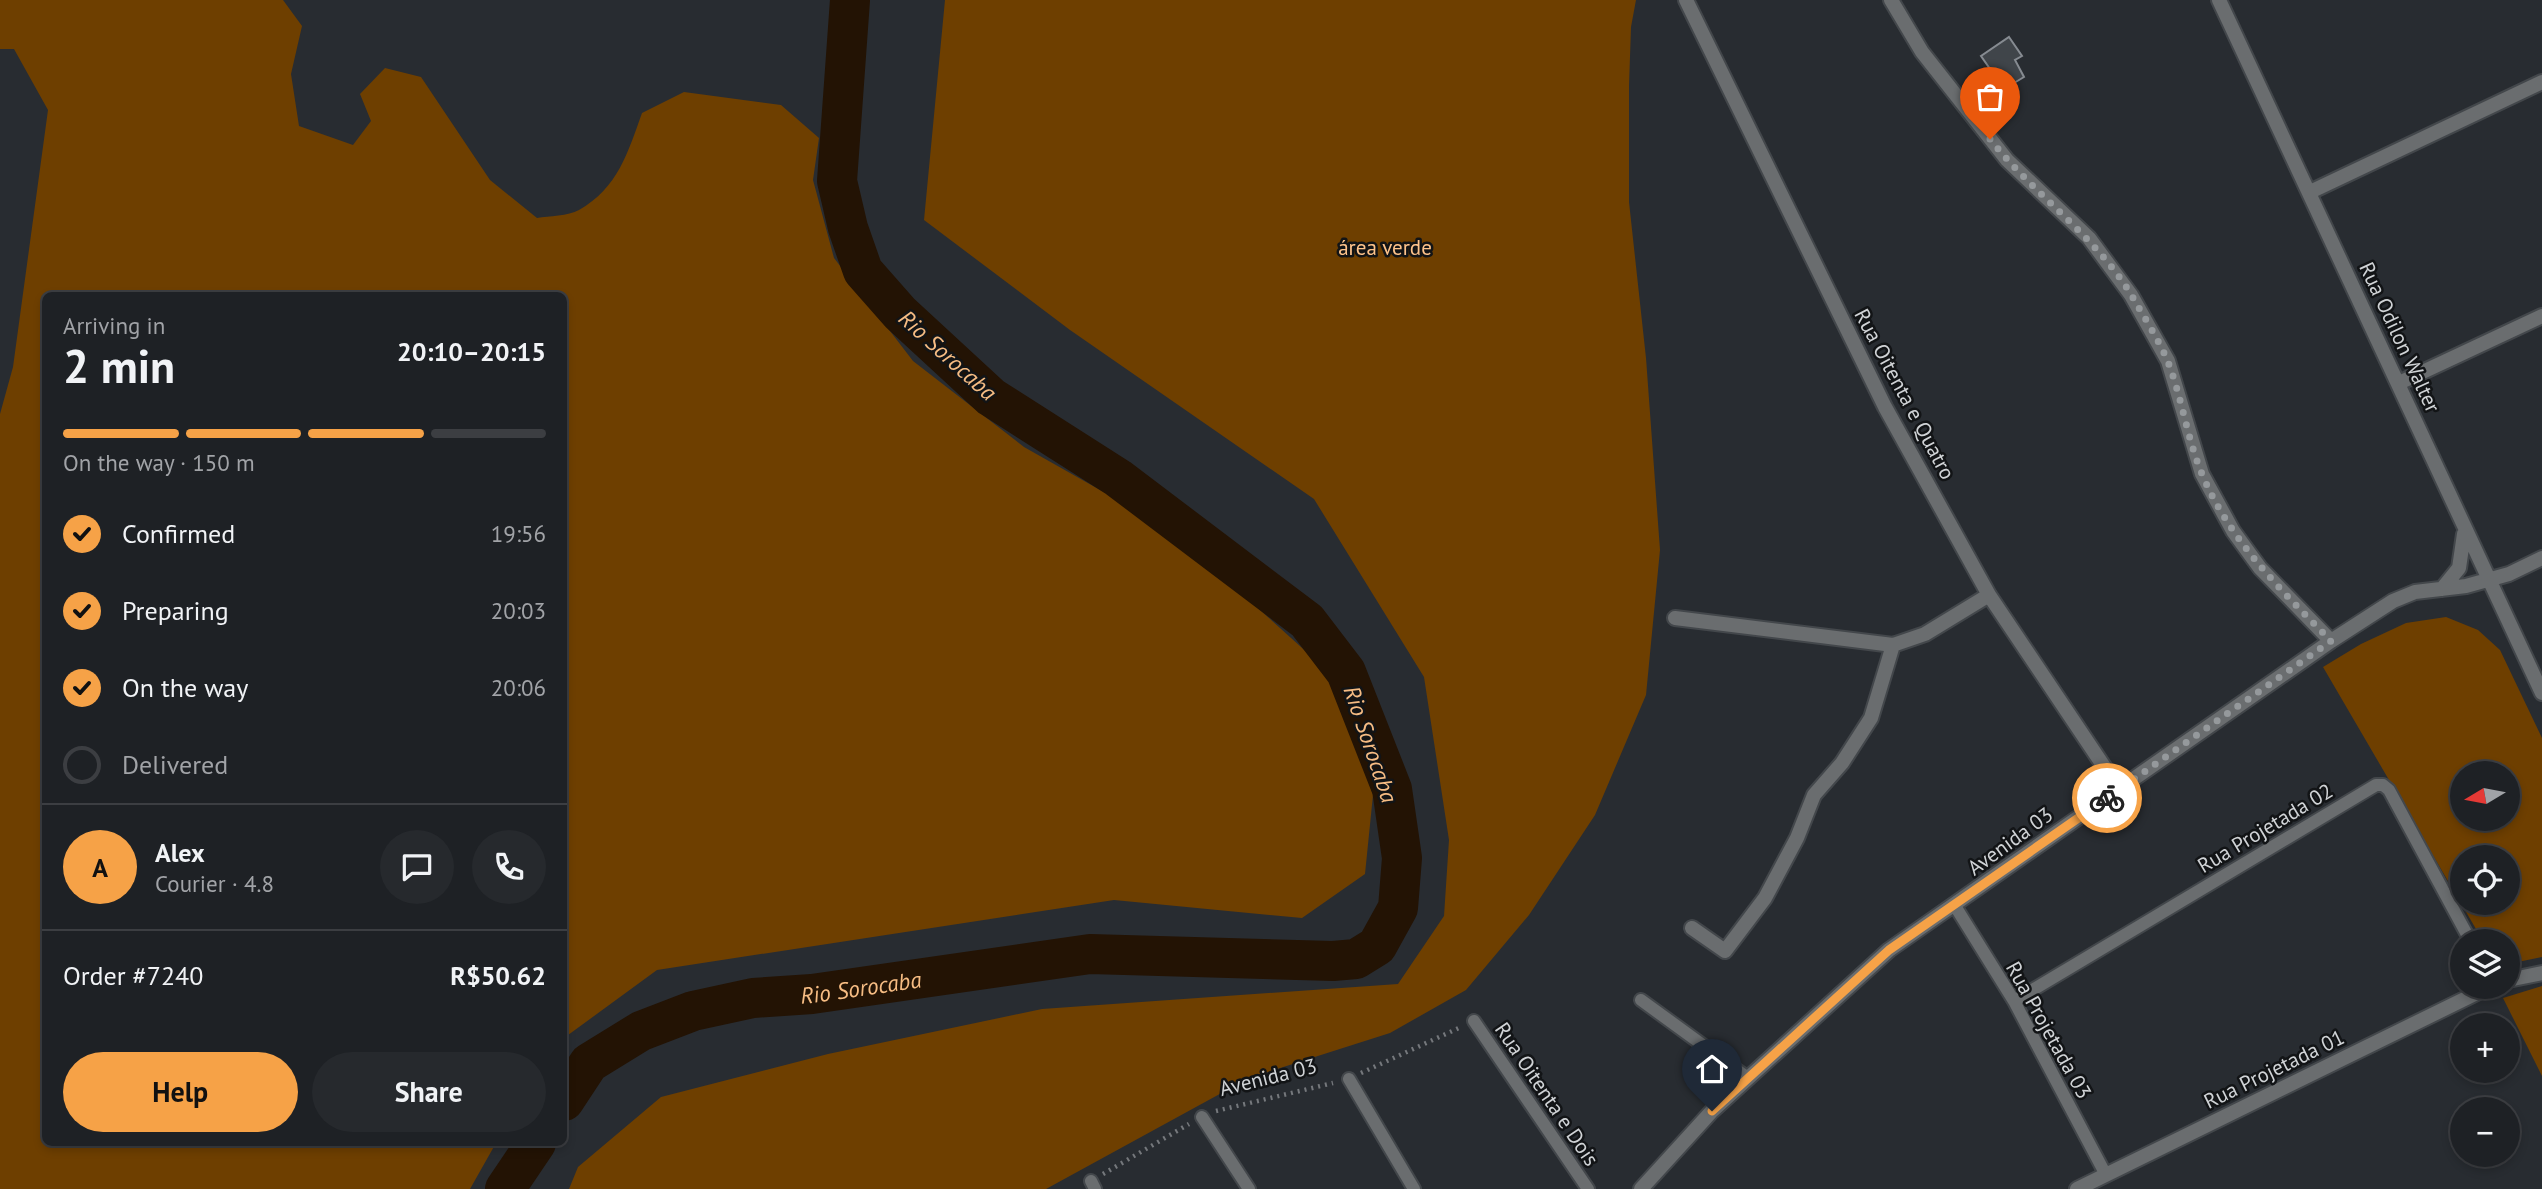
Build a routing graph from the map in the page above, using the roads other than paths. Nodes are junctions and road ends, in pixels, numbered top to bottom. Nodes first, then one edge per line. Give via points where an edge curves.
1 (1686, 0) edge
2 (1891, 0) edge
3 (2219, 0) edge
4 (2542, 82) edge
5 (2310, 192) junction
6 (2542, 316) edge
7 (2399, 383) junction
8 (2464, 528) junction
9 (2542, 558) edge
10 (2487, 580) junction
11 (2442, 589) junction
12 (1989, 594) junction
13 (1675, 618) dead end
14 (2331, 641) junction
15 (1893, 645) junction
16 (2542, 693) edge
17 (2119, 789) junction
18 (1955, 906) junction
19 (1692, 928) dead end
20 (2464, 929) edge
21 (2542, 973) edge
22 (2520, 978) edge
23 (2465, 999) edge
24 (1641, 1000) dead end
25 (2014, 1001) junction
26 (1474, 1021) road end
27 (1748, 1077) junction
28 (1349, 1079) road end
29 (1202, 1117) road end
30 (2106, 1175) junction
31 (1249, 1189) edge
32 (1414, 1189) edge
33 (1588, 1189) edge
34 (1641, 1189) edge
35 (2077, 1189) edge

1 - 12 street, Rua Oitenta e Quatro via 1885,407
2 - 14 street via 1922,52 2007,160 2089,238 2131,295 2168,361 2202,474 2233,531 2260,568
3 - 5 street, Rua Odilon Walter
4 - 5 street
5 - 7 street, Rua Odilon Walter
6 - 7 street
7 - 8 street, Rua Odilon Walter
8 - 10 street, Rua Odilon Walter
8 - 11 street via 2459,568
9 - 10 street, Avenida 03
10 - 11 street, Avenida 03
10 - 16 street, Rua Odilon Walter
11 - 14 street, Avenida 03 via 2415,592 2393,601
12 - 15 street via 1925,634
12 - 17 street, Rua Oitenta e Quatro
13 - 15 street
14 - 17 street, Avenida 03
15 - 19 street via 1871,718 1814,795 1797,838 1749,920 1725,951
17 - 18 street, Avenida 03
18 - 25 lane, Rua Projetada 03
18 - 27 street, Avenida 03 via 1889,950
20 - 25 lane, Rua Projetada 02 via 2389,790 2376,785
21 - 22 street
23 - 30 street, Rua Projetada 01
24 - 27 lane
25 - 30 lane, Rua Projetada 03
26 - 33 lane, Rua Oitenta e Dois
27 - 34 street, Avenida 03
28 - 32 lane
29 - 31 lane
30 - 35 street, Rua Projetada 01

